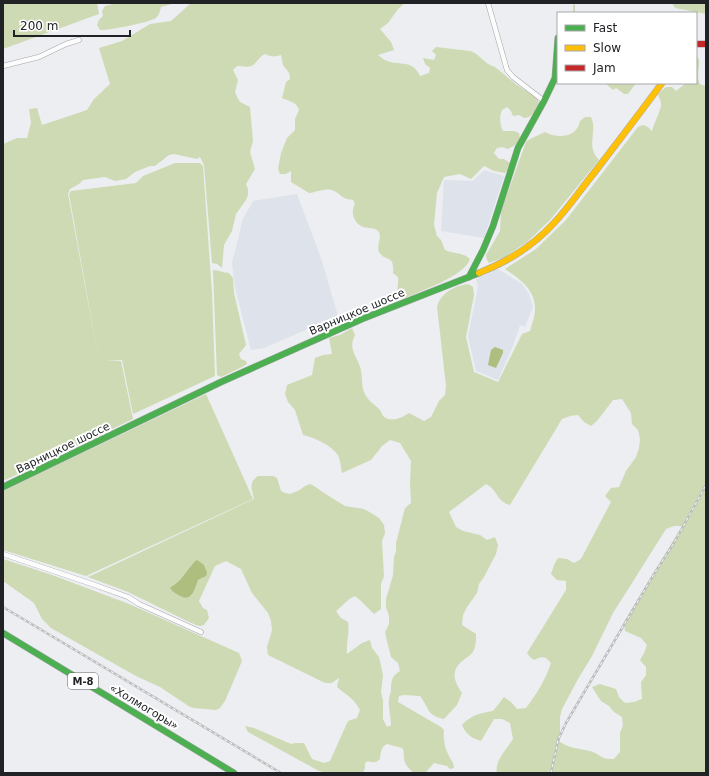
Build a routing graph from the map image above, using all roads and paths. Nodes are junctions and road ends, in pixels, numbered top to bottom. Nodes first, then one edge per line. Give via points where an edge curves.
1 (488, 3) edge
2 (79, 40) dead end
3 (557, 51) edge
4 (3, 66) edge
5 (661, 84) edge
6 (544, 100) junction
7 (469, 277) junction
8 (3, 488) edge
9 (3, 554) edge
10 (201, 632) dead end
11 (3, 634) edge
12 (3, 640) edge
13 (225, 773) edge
14 (234, 773) edge

1 - 6 street via 507,70
2 - 4 street via 39,57
3 - 6 main road via 555,78
5 - 7 main road, Варницкое шоссе via 554,223 514,255
6 - 7 main road via 518,148 483,250
7 - 8 main road, Варницкое шоссе via 362,319 221,382
9 - 10 street via 128,597
11 - 14 main road, «Холмогоры» / М-8
12 - 13 main road, «Холмогоры» / М-8

